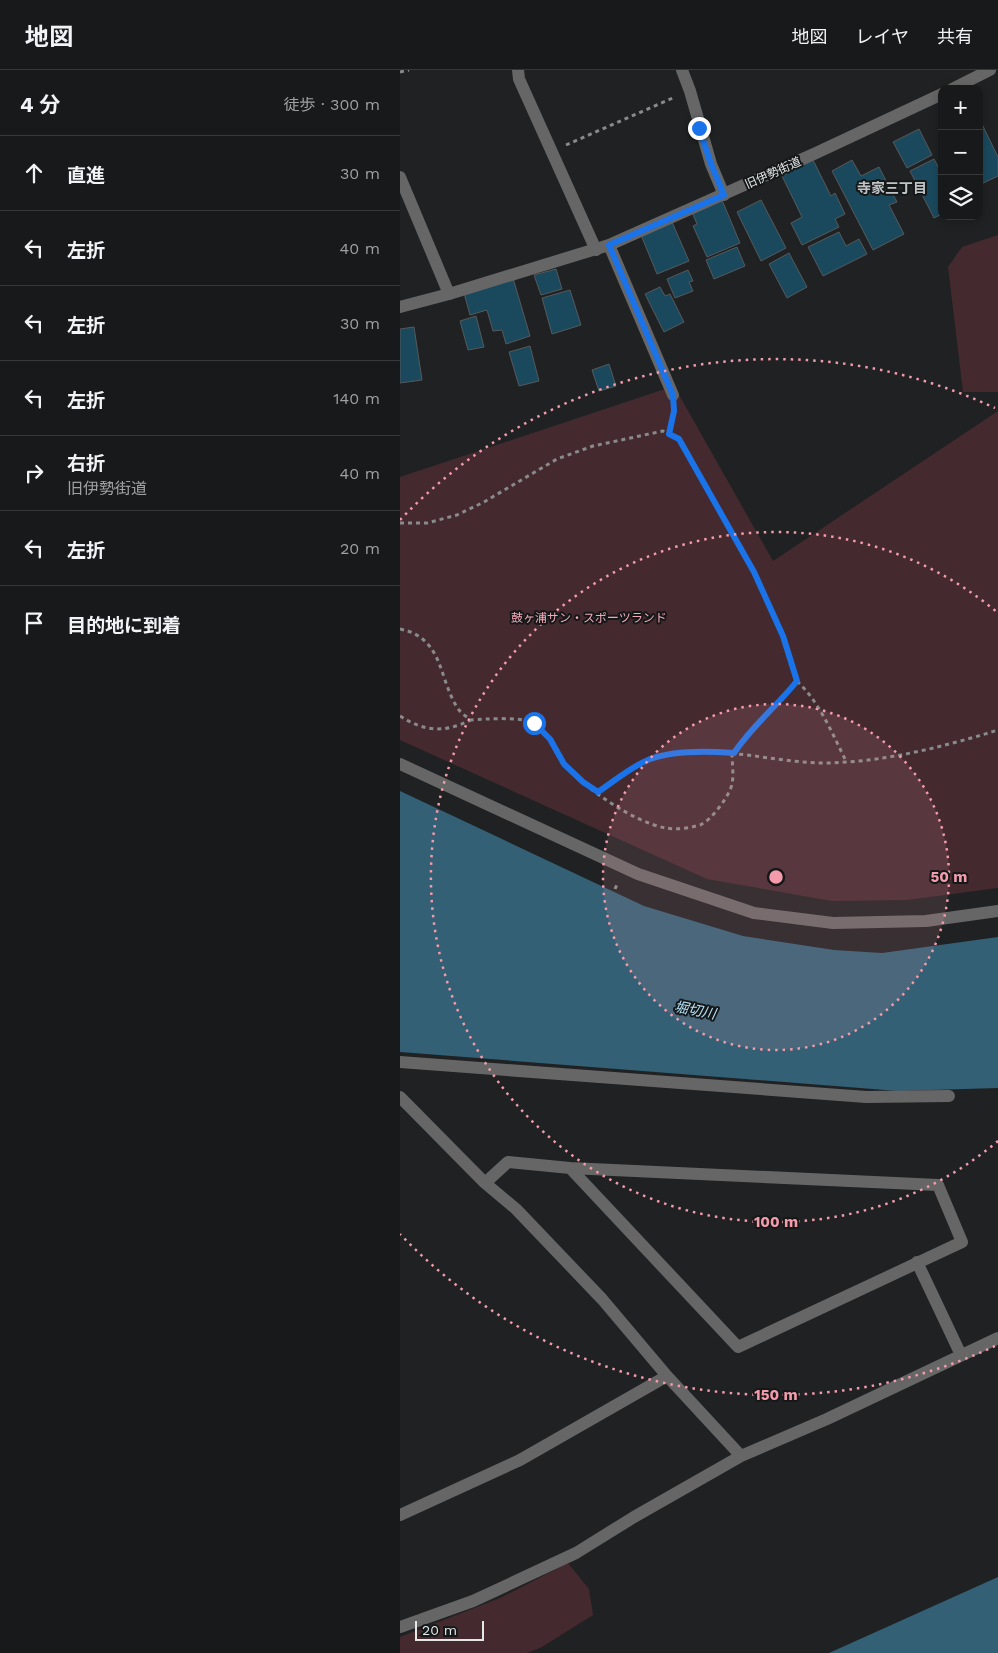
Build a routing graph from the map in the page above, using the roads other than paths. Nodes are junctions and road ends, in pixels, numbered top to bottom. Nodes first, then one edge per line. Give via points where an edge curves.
1 (518, 70) edge
2 (682, 70) edge
3 (990, 70) edge
4 (960, 85) edge
5 (938, 96) edge
6 (400, 178) edge
7 (724, 195) junction
8 (609, 245) junction
9 (596, 250) junction
10 (449, 294) junction
11 (400, 307) edge
12 (673, 395) road end
13 (400, 764) edge
14 (998, 911) edge
15 (400, 1062) edge
16 (949, 1096) dead end
17 (400, 1097) edge
18 (570, 1168) junction
19 (485, 1183) junction
20 (917, 1262) junction
21 (998, 1338) edge
22 (961, 1355) junction
23 (667, 1376) junction
24 (740, 1456) junction
25 (400, 1515) edge
26 (400, 1627) edge

1 - 9 street via 519,79
2 - 7 street
3 - 4 street
5 - 7 street, 旧伊勢街道
6 - 10 street
7 - 8 street, 旧伊勢街道
8 - 9 street, 旧伊勢街道
8 - 12 street
9 - 10 street, 旧伊勢街道
10 - 11 street, 旧伊勢街道
13 - 14 street via 638,874 754,913 833,922 926,921
15 - 16 street via 866,1097
17 - 19 street
18 - 19 street via 508,1162
18 - 20 street via 738,1347
18 - 20 street via 938,1185 962,1242
19 - 23 street via 516,1209 602,1299
20 - 22 street
21 - 22 street
22 - 24 street via 827,1419
23 - 24 street
23 - 25 street via 520,1460
24 - 26 street via 576,1553 473,1601

